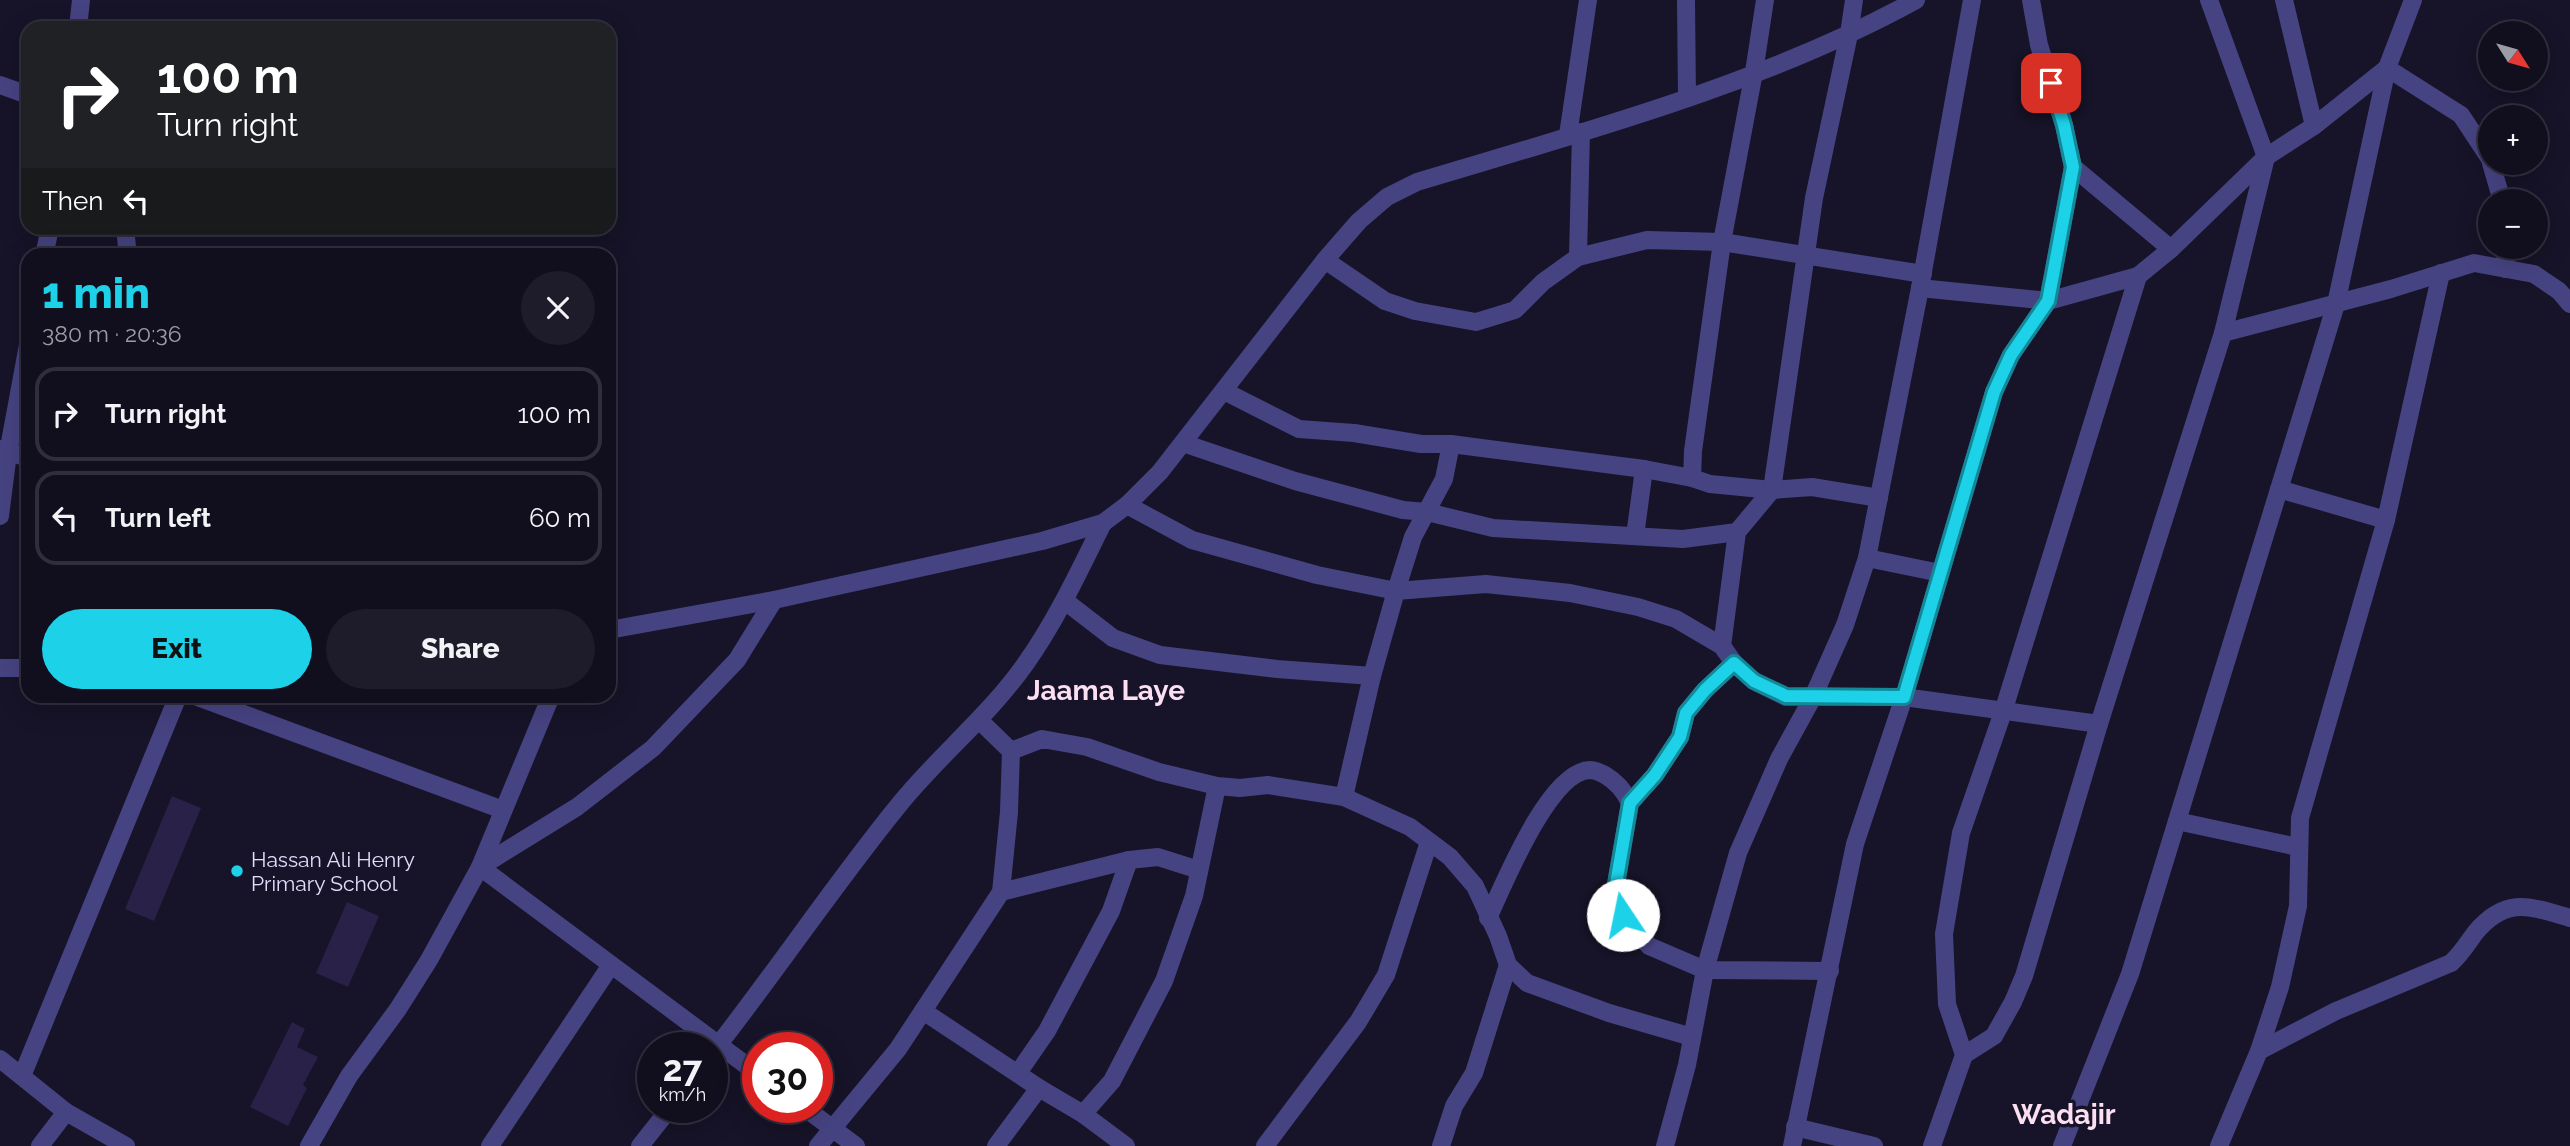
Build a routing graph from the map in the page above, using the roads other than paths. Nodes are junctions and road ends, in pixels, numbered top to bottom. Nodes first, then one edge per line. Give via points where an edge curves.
1 (81, 0) edge
2 (1588, 0) edge
3 (1765, 0) edge
4 (1854, 0) edge
5 (1916, 0) edge
6 (1972, 0) edge
7 (2031, 0) edge
8 (2209, 0) edge
9 (2284, 0) edge
10 (2413, 0) edge
11 (1681, 2) edge
12 (79, 21) edge
13 (1849, 34) junction
14 (2387, 68) junction
15 (1754, 72) junction
16 (0, 85) edge
17 (21, 92) edge
18 (1687, 97) junction
19 (2314, 126) junction
20 (1574, 133) junction
21 (2478, 142) edge
22 (2266, 158) junction
23 (2073, 167) junction
24 (1722, 242) junction
25 (2171, 249) junction
26 (1806, 256) junction
27 (1578, 257) junction
28 (2506, 259) edge
29 (1325, 260) junction
30 (2506, 269) junction
31 (2441, 273) junction
32 (2138, 276) junction
33 (1922, 281) junction
34 (2048, 301) junction
35 (2336, 304) junction
36 (2570, 304) edge
37 (2223, 333) junction
38 (21, 376) edge
39 (1224, 391) junction
40 (1183, 443) junction
41 (1451, 444) junction
42 (4, 451) edge
43 (21, 456) edge
44 (1644, 469) junction
45 (1692, 478) junction
46 (2279, 489) junction
47 (1772, 490) junction
48 (1879, 498) junction
49 (1127, 505) junction
50 (1427, 512) junction
51 (0, 516) edge
52 (2386, 520) junction
53 (1103, 523) junction
54 (1737, 533) junction
55 (1635, 536) junction
56 (1867, 558) junction
57 (1940, 573) junction
58 (1396, 591) junction
59 (774, 600) junction
60 (1065, 601) junction
61 (616, 628) edge
62 (1722, 646) junction
63 (1734, 663) junction
64 (0, 668) edge
65 (21, 668) edge
66 (1372, 676) junction
67 (1813, 697) junction
68 (1904, 697) junction
69 (175, 703) edge
70 (214, 703) edge
71 (548, 703) edge
72 (2003, 712) junction
73 (979, 720) junction
74 (2099, 724) junction
75 (1011, 751) junction
76 (1217, 786) junction
77 (1343, 797) junction
78 (1630, 803) junction
79 (503, 810) junction
80 (2178, 821) junction
81 (1429, 842) junction
82 (2298, 848) junction
83 (1129, 860) junction
84 (480, 867) junction
85 (1199, 870) junction
86 (1000, 892) junction
87 (1488, 918) junction
88 (2570, 918) edge
89 (611, 965) junction
90 (1508, 965) junction
91 (1705, 970) junction
92 (1830, 971) junction
93 (923, 1011) junction
94 (694, 1032) edge
95 (728, 1032) edge
96 (1692, 1037) junction
97 (2259, 1051) junction
98 (1964, 1055) junction
99 (0, 1059) edge
100 (1018, 1073) junction
101 (22, 1076) junction
102 (1039, 1088) junction
103 (66, 1112) junction
104 (1083, 1114) junction
105 (658, 1123) edge
106 (826, 1123) edge
107 (832, 1127) junction
108 (1795, 1127) junction
109 (1274, 1143) edge
110 (40, 1146) edge
111 (126, 1146) edge
112 (309, 1146) edge
113 (490, 1146) edge
114 (640, 1146) edge
115 (818, 1146) edge
116 (856, 1146) edge
117 (996, 1146) edge
118 (1126, 1146) edge
119 (1441, 1146) edge
120 (1665, 1146) edge
121 (1791, 1146) edge
122 (1874, 1146) edge
123 (1932, 1146) edge
124 (2062, 1146) edge
125 (2219, 1146) edge

1 - 12 street
2 - 20 street
3 - 15 street
4 - 13 street
5 - 13 street
6 - 33 street
7 - 23 street
8 - 22 street
9 - 19 street
10 - 14 street
11 - 18 street
13 - 15 street
13 - 26 street
14 - 19 street
14 - 21 street via 2461,116
14 - 35 street
15 - 18 street
15 - 24 street
16 - 17 street
18 - 20 street
19 - 22 street
20 - 27 street
20 - 29 street via 1417,182 1387,197
22 - 25 street
22 - 37 street
23 - 25 street
23 - 34 street
24 - 26 street
24 - 27 street via 1647,240
24 - 45 street
25 - 32 street
26 - 33 street
26 - 47 street
27 - 29 street via 1514,310 1476,322 1385,301
28 - 30 street
29 - 39 street
30 - 31 street via 2474,263
30 - 36 street via 2535,274
31 - 35 street
31 - 52 street
32 - 34 street
32 - 72 street
33 - 34 street
33 - 48 street
34 - 57 street via 2011,355 1994,392
35 - 37 street
35 - 46 street
37 - 74 street
38 - 42 street
39 - 40 street
39 - 41 street via 1299,429
40 - 49 street
40 - 50 street via 1296,481 1403,510
41 - 44 street
41 - 50 street via 1444,479
42 - 43 street
42 - 51 street
44 - 45 street
44 - 55 street
45 - 47 street
46 - 52 street
46 - 80 street
47 - 48 street via 1812,486
47 - 54 street
48 - 56 street
49 - 53 street
49 - 58 street via 1192,540 1317,575
50 - 55 street via 1493,528
50 - 58 street via 1413,537
52 - 82 street via 2300,818
53 - 59 street via 1042,541
53 - 60 street
54 - 55 street via 1683,539
54 - 62 street
56 - 57 street
56 - 67 street via 1845,625
57 - 68 street
58 - 62 street via 1486,584 1570,593 1676,619
58 - 66 street
59 - 61 street
59 - 84 street via 737,660 653,748 578,807
60 - 66 street via 1113,638 1160,655
60 - 73 street via 1025,664
62 - 63 street
63 - 67 street via 1754,681 1786,696
63 - 78 street via 1686,713 1680,737
64 - 65 street
66 - 77 street
67 - 68 street
67 - 91 street via 1779,759 1738,853
68 - 72 street
68 - 92 street via 1855,844
69 - 101 street
70 - 79 street
71 - 79 street
72 - 74 street
72 - 98 street via 1961,833 1944,934 1947,1004
73 - 75 street
73 - 95 street via 900,803
74 - 98 street via 2024,976 1994,1036
75 - 76 street via 1042,739
75 - 86 street
76 - 77 street via 1268,785
76 - 85 street
77 - 81 street via 1410,827
78 - 87 street via 1625,792 1593,769 1566,782 1538,813
78 - 91 street via 1615,890 1623,915 1648,946
79 - 84 street
80 - 82 street
80 - 124 street via 2130,974
81 - 87 street via 1450,857 1475,886
81 - 109 street via 1386,975
82 - 97 street via 2298,906 2280,988
83 - 85 street via 1158,857
83 - 86 street
83 - 100 street via 1111,911 1047,1031
84 - 89 street
84 - 112 street via 429,960 349,1076
85 - 104 street via 1164,981 1112,1081
86 - 93 street
87 - 90 street
88 - 97 street via 2522,905 2505,909 2474,934 2451,963 2336,1011
89 - 94 street
89 - 113 street
90 - 96 street via 1527,983
90 - 119 street via 1474,1073 1454,1106
91 - 92 street
91 - 96 street
92 - 108 street
93 - 100 street
93 - 107 street via 898,1049
96 - 120 street
97 - 125 street
98 - 123 street
99 - 101 street
100 - 102 street
101 - 103 street
102 - 104 street
102 - 117 street
103 - 110 street
103 - 111 street
104 - 118 street
105 - 114 street
106 - 107 street
107 - 115 street
107 - 116 street
108 - 121 street
108 - 122 street

